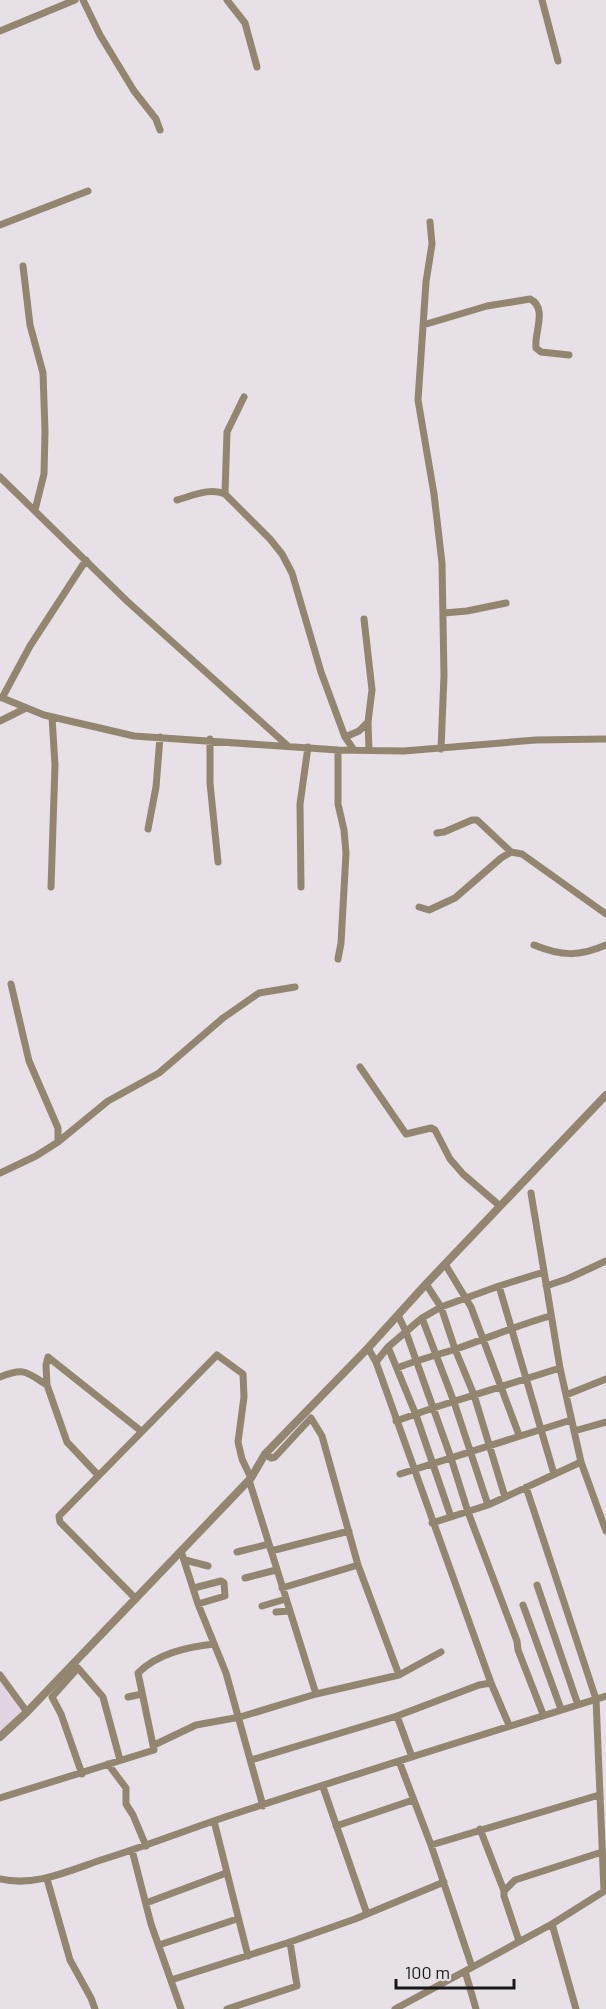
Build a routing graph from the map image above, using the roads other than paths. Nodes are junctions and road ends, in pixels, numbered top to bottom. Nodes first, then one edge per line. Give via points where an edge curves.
1 (75, 0) edge
2 (83, 0) edge
3 (227, 0) edge
4 (542, 0) edge
5 (0, 31) edge
6 (558, 61) dead end
7 (257, 68) dead end
8 (160, 130) dead end
9 (88, 191) dead end
10 (430, 222) dead end
11 (0, 225) edge
12 (23, 266) dead end
13 (423, 325) junction
14 (569, 355) dead end
15 (244, 397) dead end
16 (0, 477) edge
17 (225, 494) junction
18 (177, 500) dead end
19 (35, 510) junction
20 (86, 560) junction
21 (506, 603) dead end
22 (444, 613) junction
23 (364, 620) dead end
24 (1, 698) edge
25 (26, 708) junction
26 (52, 717) junction
27 (0, 721) edge
28 (368, 722) junction
29 (160, 737) junction
30 (345, 737) junction
31 (606, 739) edge
32 (210, 740) junction
33 (288, 746) junction
34 (308, 747) junction
35 (441, 749) junction
36 (339, 750) junction
37 (354, 750) junction
38 (369, 750) junction
39 (148, 830) dead end
40 (437, 833) dead end
41 (511, 852) junction
42 (218, 862) dead end
43 (51, 886) dead end
44 (301, 887) dead end
45 (419, 907) dead end
46 (606, 914) edge
47 (534, 945) dead end
48 (606, 945) edge
49 (338, 959) dead end
50 (11, 984) dead end
51 (295, 987) dead end
52 (360, 1067) dead end
53 (606, 1095) edge
54 (58, 1142) junction
55 (0, 1173) edge
56 (531, 1193) dead end
57 (500, 1206) junction
58 (606, 1261) edge
59 (445, 1264) junction
60 (544, 1272) junction
61 (426, 1284) junction
62 (499, 1286) junction
63 (546, 1286) junction
64 (467, 1298) junction
65 (441, 1307) junction
66 (398, 1316) junction
67 (550, 1316) junction
68 (422, 1318) junction
69 (513, 1327) junction
70 (406, 1332) junction
71 (483, 1339) junction
72 (388, 1347) junction
73 (368, 1348) junction
74 (455, 1349) junction
75 (435, 1354) junction
76 (417, 1360) junction
77 (376, 1362) junction
78 (398, 1368) junction
79 (560, 1368) junction
80 (0, 1377) edge
81 (526, 1377) junction
82 (606, 1378) edge
83 (47, 1385) junction
84 (501, 1386) junction
85 (474, 1395) junction
86 (566, 1395) junction
87 (454, 1402) junction
88 (433, 1408) junction
89 (416, 1414) junction
90 (571, 1420) junction
91 (396, 1421) junction
92 (606, 1422) edge
93 (542, 1429) junction
94 (141, 1431) junction
95 (574, 1431) junction
96 (519, 1436) junction
97 (490, 1446) junction
98 (470, 1452) junction
99 (265, 1454) junction
100 (451, 1458) junction
101 (580, 1462) junction
102 (432, 1464) junction
103 (414, 1470) junction
104 (400, 1474) dead end
105 (554, 1474) junction
106 (98, 1475) junction
107 (250, 1479) junction
108 (526, 1487) junction
109 (505, 1497) junction
110 (488, 1505) junction
111 (468, 1512) junction
112 (451, 1517) junction
113 (432, 1523) junction
114 (349, 1531) junction
115 (606, 1531) edge
116 (270, 1547) junction
117 (182, 1551) junction
118 (237, 1552) dead end
119 (185, 1560) junction
120 (358, 1565) junction
121 (208, 1566) dead end
122 (276, 1570) junction
123 (245, 1578) dead end
124 (537, 1585) dead end
125 (194, 1588) junction
126 (282, 1588) junction
127 (136, 1599) junction
128 (286, 1599) junction
129 (198, 1604) junction
130 (524, 1605) dead end
131 (262, 1606) dead end
132 (289, 1611) junction
133 (276, 1612) dead end
134 (214, 1644) junction
135 (441, 1652) dead end
136 (0, 1674) edge
137 (399, 1675) junction
138 (490, 1683) junction
139 (142, 1694) junction
140 (316, 1694) junction
141 (606, 1696) edge
142 (128, 1697) dead end
143 (596, 1699) junction
144 (579, 1705) junction
145 (561, 1709) junction
146 (27, 1712) junction
147 (543, 1714) junction
148 (397, 1716) junction
149 (240, 1717) junction
150 (509, 1725) junction
151 (0, 1737) edge
152 (154, 1745) junction
153 (412, 1757) junction
154 (120, 1760) junction
155 (251, 1760) junction
156 (399, 1761) junction
157 (108, 1764) junction
158 (82, 1774) junction
159 (323, 1787) junction
160 (599, 1795) junction
161 (0, 1798) edge
162 (413, 1800) junction
163 (263, 1806) junction
164 (214, 1821) junction
165 (336, 1826) junction
166 (480, 1829) junction
167 (432, 1845) junction
168 (146, 1846) junction
169 (132, 1850) junction
170 (602, 1852) junction
171 (226, 1873) junction
172 (0, 1879) edge
173 (47, 1879) junction
174 (444, 1882) junction
175 (504, 1891) junction
176 (605, 1891) edge
177 (146, 1903) junction
178 (367, 1914) junction
179 (237, 1919) junction
180 (552, 1924) junction
181 (519, 1941) junction
182 (290, 1942) junction
183 (159, 1945) junction
184 (248, 1956) junction
185 (468, 1969) junction
186 (171, 1980) junction
187 (95, 2009) edge
188 (181, 2009) edge
189 (227, 2009) edge
190 (394, 2009) edge
191 (476, 2009) edge
192 (576, 2009) edge

1 - 5 street
2 - 8 street via 100,35 156,118
3 - 7 street via 245,23
4 - 6 street
9 - 11 street
10 - 13 street via 432,244
12 - 19 street via 30,325 43,373 44,474
13 - 14 street via 494,304 530,299 537,303 539,311 536,348
13 - 22 street via 418,400 441,551
15 - 17 street via 227,432
16 - 19 street
17 - 18 street via 218,490
17 - 30 street via 270,538 292,573
19 - 20 street
20 - 24 street
20 - 33 street
21 - 22 street
22 - 35 street
23 - 28 street via 372,690
24 - 25 street
25 - 26 street
25 - 27 street
26 - 29 street via 134,736
26 - 43 street via 55,765
28 - 30 street
28 - 38 street
29 - 32 street
29 - 39 street
30 - 37 street
31 - 35 street via 536,740
32 - 33 street
32 - 42 street
33 - 34 street
34 - 36 street
34 - 44 street via 300,804
35 - 38 street
36 - 37 street
36 - 49 street via 338,804 346,853
37 - 38 street
40 - 41 street via 477,820
41 - 45 street via 455,898 429,910
41 - 46 street via 522,854
47 - 48 street via 553,952 585,954
50 - 54 street via 29,1062 58,1128
51 - 54 street via 259,993 159,1072 108,1101
52 - 57 street via 406,1134 435,1130 462,1174
53 - 57 street
54 - 55 street
56 - 60 street
57 - 59 street
58 - 63 street
59 - 61 street
59 - 64 street
60 - 62 street
60 - 63 street
61 - 65 street
61 - 66 street
62 - 64 street
62 - 69 street
63 - 67 street
64 - 65 street
64 - 71 street
65 - 68 street
65 - 74 street
66 - 70 street
66 - 73 street
67 - 69 street
67 - 79 street
68 - 70 street
68 - 75 street
69 - 71 street
69 - 81 street
70 - 72 street
70 - 76 street
71 - 74 street
71 - 84 street
72 - 77 street
72 - 78 street
73 - 77 street
73 - 99 street
74 - 75 street
74 - 85 street
75 - 76 street
75 - 87 street
76 - 78 street
76 - 88 street
77 - 91 street
78 - 89 street
79 - 81 street
79 - 86 street
80 - 83 street via 24,1371
81 - 84 street
81 - 93 street
82 - 86 street
83 - 94 street via 48,1358
83 - 106 street via 67,1442
84 - 85 street
84 - 96 street
85 - 87 street
85 - 97 street
86 - 90 street
87 - 88 street
87 - 98 street
88 - 89 street
88 - 100 street
89 - 91 street
89 - 102 street
90 - 93 street
90 - 95 street
91 - 103 street
92 - 95 street
93 - 96 street
93 - 105 street
94 - 106 street
94 - 107 street via 217,1355 243,1374 238,1442
95 - 101 street
96 - 97 street
97 - 98 street
97 - 109 street
98 - 100 street
98 - 110 street
99 - 107 street
99 - 114 street via 275,1457 311,1418 324,1442
100 - 102 street
100 - 111 street
101 - 105 street
101 - 115 street
102 - 103 street
102 - 112 street
103 - 104 street
103 - 113 street
105 - 108 street
106 - 127 street via 58,1519
107 - 116 street
107 - 117 street
108 - 109 street
108 - 143 street
109 - 110 street
110 - 111 street
111 - 112 street
111 - 147 street
112 - 113 street
113 - 138 street
114 - 116 street
114 - 120 street
116 - 118 street
116 - 122 street
117 - 119 street
117 - 127 street
119 - 121 street
119 - 125 street
120 - 126 street
120 - 137 street
122 - 123 street
122 - 126 street
124 - 144 street
125 - 129 street
125 - 129 street via 224,1583 225,1596
126 - 128 street
127 - 146 street
128 - 131 street
128 - 132 street
129 - 134 street
130 - 145 street
132 - 133 street
132 - 140 street
134 - 139 street via 178,1651 148,1664 138,1673
134 - 149 street
135 - 137 street
136 - 146 street
137 - 140 street
138 - 148 street
138 - 150 street
139 - 142 street
139 - 152 street
140 - 149 street
141 - 143 street
143 - 144 street
143 - 160 street
144 - 145 street
145 - 147 street
146 - 151 street
147 - 150 street
148 - 153 street
148 - 155 street
149 - 152 street via 196,1725
149 - 155 street
150 - 153 street
152 - 154 street via 154,1750
153 - 156 street
154 - 157 street
154 - 158 street via 103,1697 78,1668 51,1697
155 - 163 street
156 - 159 street
156 - 162 street
157 - 158 street
157 - 168 street via 126,1788 126,1804
158 - 161 street
159 - 163 street
159 - 165 street
160 - 166 street
160 - 170 street
162 - 165 street
162 - 167 street
163 - 164 street
164 - 168 street
164 - 171 street
165 - 178 street
166 - 167 street
166 - 175 street
167 - 174 street
168 - 169 street
169 - 173 street
169 - 177 street
170 - 175 street via 515,1880
170 - 176 street
171 - 177 street
171 - 179 street
172 - 173 street
173 - 187 street via 70,1960
174 - 178 street
174 - 185 street
175 - 181 street
176 - 180 street
177 - 183 street
178 - 182 street
179 - 183 street
179 - 184 street
180 - 181 street
180 - 192 street
181 - 185 street
182 - 184 street
182 - 189 street via 297,1986
183 - 186 street
184 - 186 street
185 - 190 street
185 - 191 street
186 - 188 street

